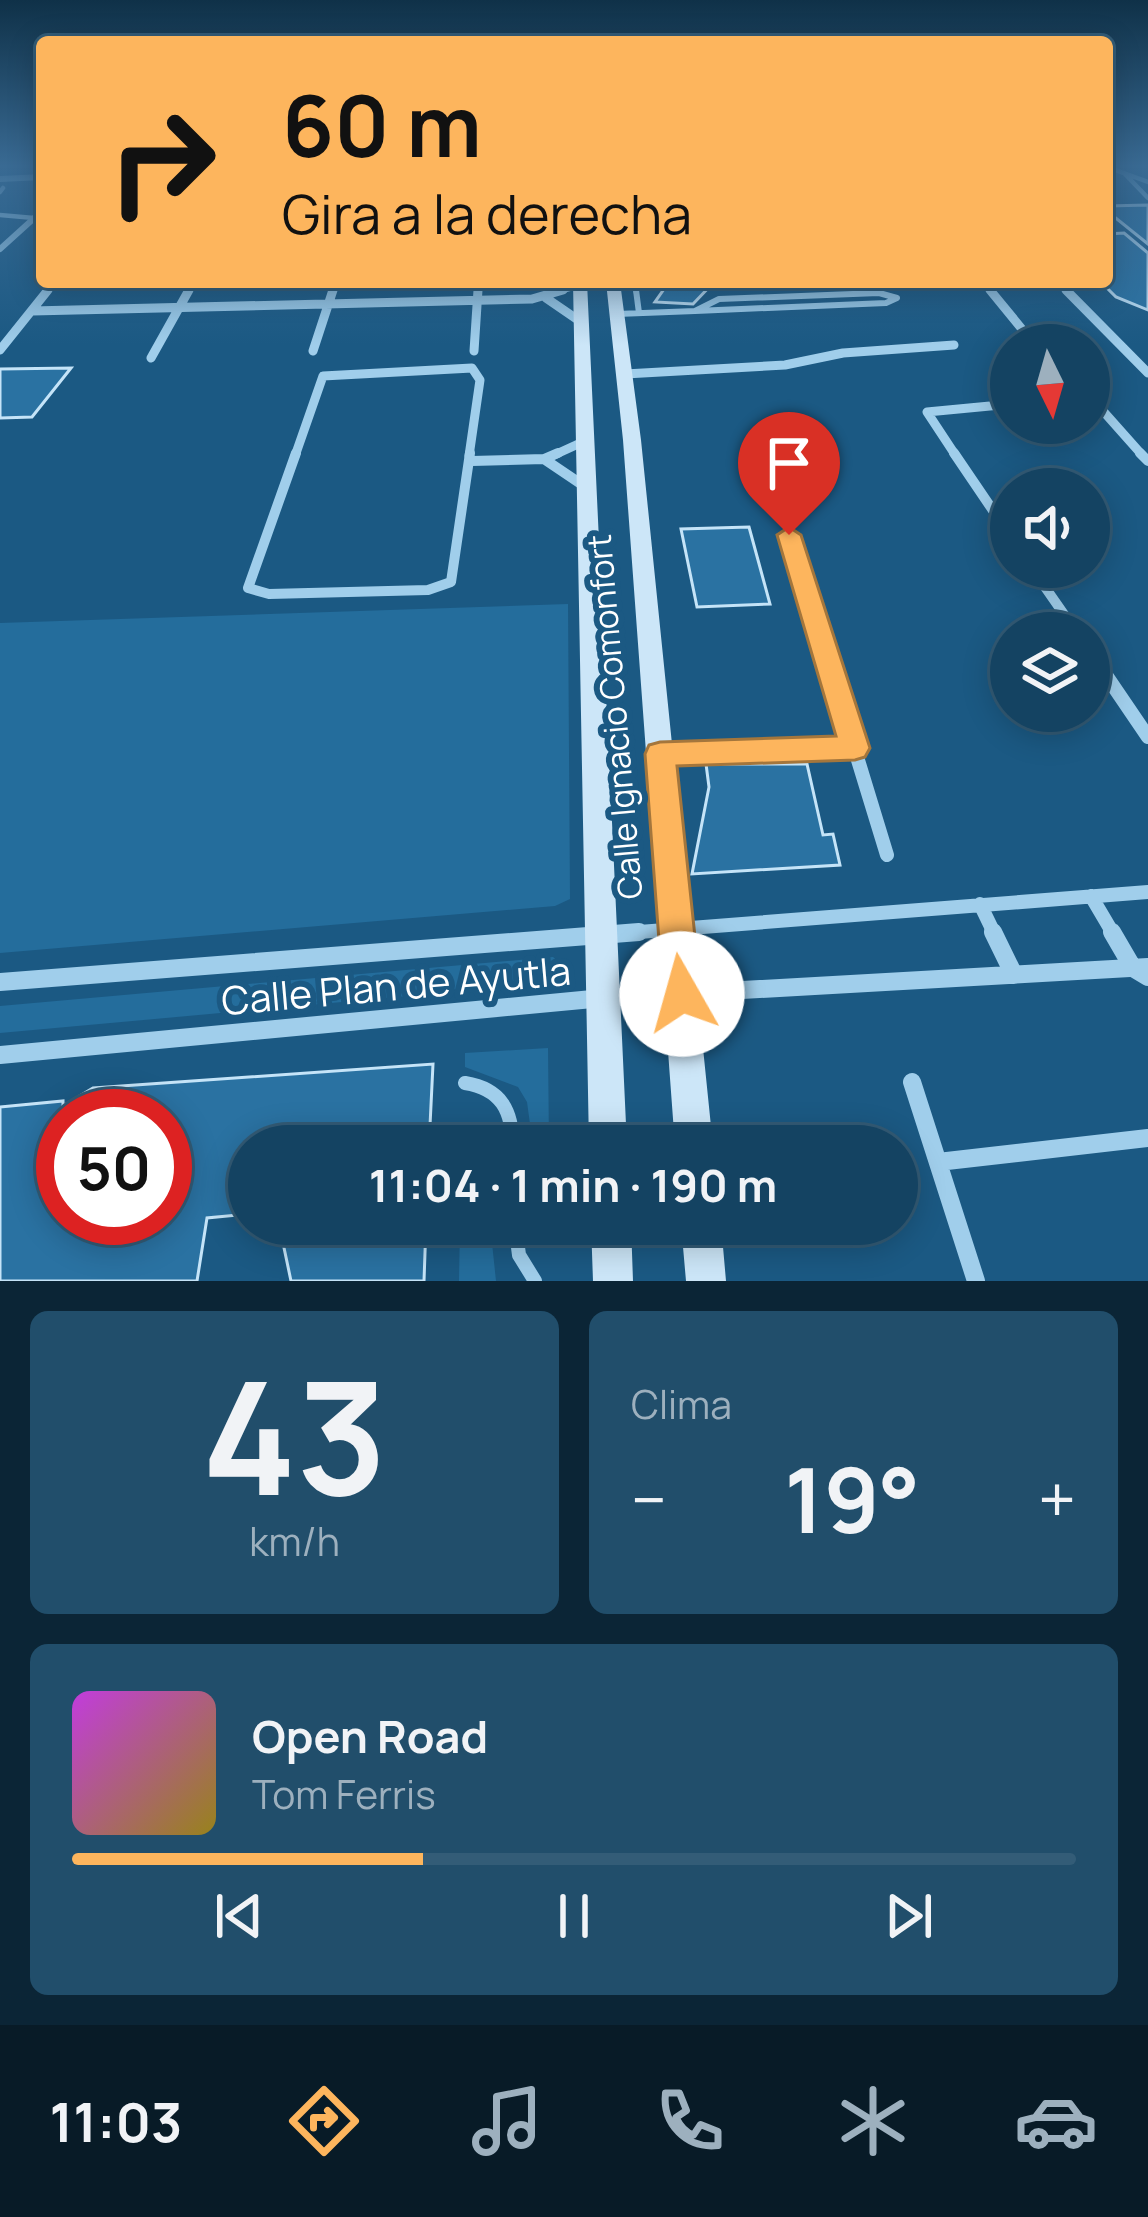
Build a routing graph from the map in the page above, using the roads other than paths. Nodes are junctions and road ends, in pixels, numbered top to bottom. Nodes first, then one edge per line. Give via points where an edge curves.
1 (26, 225) edge
2 (0, 249) edge
3 (49, 288) edge
4 (190, 288) edge
5 (334, 288) edge
6 (479, 288) edge
7 (570, 288) edge
8 (580, 288) edge
9 (614, 288) edge
10 (636, 288) edge
11 (988, 288) edge
12 (1064, 288) edge
13 (546, 298) junction
14 (478, 299) junction
15 (329, 303) junction
16 (178, 307) junction
17 (32, 310) junction
18 (695, 311) junction
19 (617, 314) junction
20 (639, 314) junction
21 (581, 322) junction
22 (1018, 324) edge
23 (954, 346) dead end
24 (0, 350) edge
25 (313, 351) dead end
26 (474, 351) dead end
27 (151, 358) dead end
28 (1148, 373) edge
29 (625, 374) junction
30 (990, 406) edge
31 (1110, 419) edge
32 (587, 440) junction
33 (544, 459) junction
34 (472, 461) junction
35 (1148, 461) edge
36 (587, 488) junction
37 (990, 506) edge
38 (789, 535) dead end
39 (1110, 682) edge
40 (1148, 737) edge
41 (855, 748) junction
42 (660, 754) junction
43 (887, 854) dead end
44 (1148, 892) edge
45 (1091, 896) junction
46 (980, 904) junction
47 (674, 928) junction
48 (599, 934) junction
49 (1143, 970) edge
50 (1014, 975) junction
51 (0, 982) edge
52 (682, 994) junction
53 (603, 998) junction
54 (0, 1055) edge
55 (912, 1082) dead end
56 (465, 1083) dead end
57 (509, 1125) edge
58 (607, 1125) edge
59 (692, 1125) edge
60 (1148, 1138) edge
61 (938, 1162) junction
62 (518, 1245) edge
63 (612, 1245) edge
64 (703, 1245) edge
65 (536, 1281) edge
66 (613, 1281) edge
67 (706, 1281) edge
68 (976, 1281) edge

1 - 2 street
3 - 17 street
4 - 16 street
5 - 15 street
6 - 14 street
7 - 13 street
8 - 21 main road, Calle Ignacio Comonfort
9 - 19 main road, Calle Ignacio Comonfort
10 - 20 lane
11 - 22 street
12 - 28 street
13 - 14 street
13 - 21 street
14 - 15 street
14 - 26 street
15 - 16 street
15 - 25 street
16 - 17 street
16 - 27 street
17 - 24 street
18 - 18 lane via 886,303 897,298 718,299
18 - 20 lane
19 - 20 lane
19 - 29 main road, Calle Ignacio Comonfort
21 - 32 main road, Calle Ignacio Comonfort
23 - 29 street
29 - 42 main road, Calle Ignacio Comonfort
30 - 37 street via 927,412
31 - 35 street
32 - 33 street
32 - 36 main road, Calle Ignacio Comonfort
33 - 34 street
33 - 36 street
34 - 34 street via 456,572 444,587 268,594 248,588 322,376 472,368 480,380
36 - 48 main road, Calle Ignacio Comonfort
38 - 41 street
39 - 40 street
41 - 42 street
41 - 43 street
42 - 47 main road, Calle Ignacio Comonfort
44 - 45 street, Calle Plan de Ayutla
45 - 46 street, Calle Plan de Ayutla
45 - 49 street, Calle Plan de Ayutla
46 - 47 street, Calle Plan de Ayutla
46 - 50 street
47 - 48 street, Calle Plan de Ayutla
47 - 52 main road, Calle Ignacio Comonfort
48 - 51 street, Calle Plan de Ayutla
48 - 53 main road, Calle Ignacio Comonfort
49 - 50 street, Calle Plan de Ayutla
50 - 52 street, Calle Plan de Ayutla
52 - 53 street, Calle Plan de Ayutla
52 - 59 main road, Calle Ignacio Comonfort
53 - 54 street, Calle Plan de Ayutla
53 - 58 main road, Calle Ignacio Comonfort
55 - 61 street
56 - 57 lane via 485,1084 503,1099
60 - 61 street
61 - 68 street
62 - 65 lane
63 - 66 main road
64 - 67 main road

